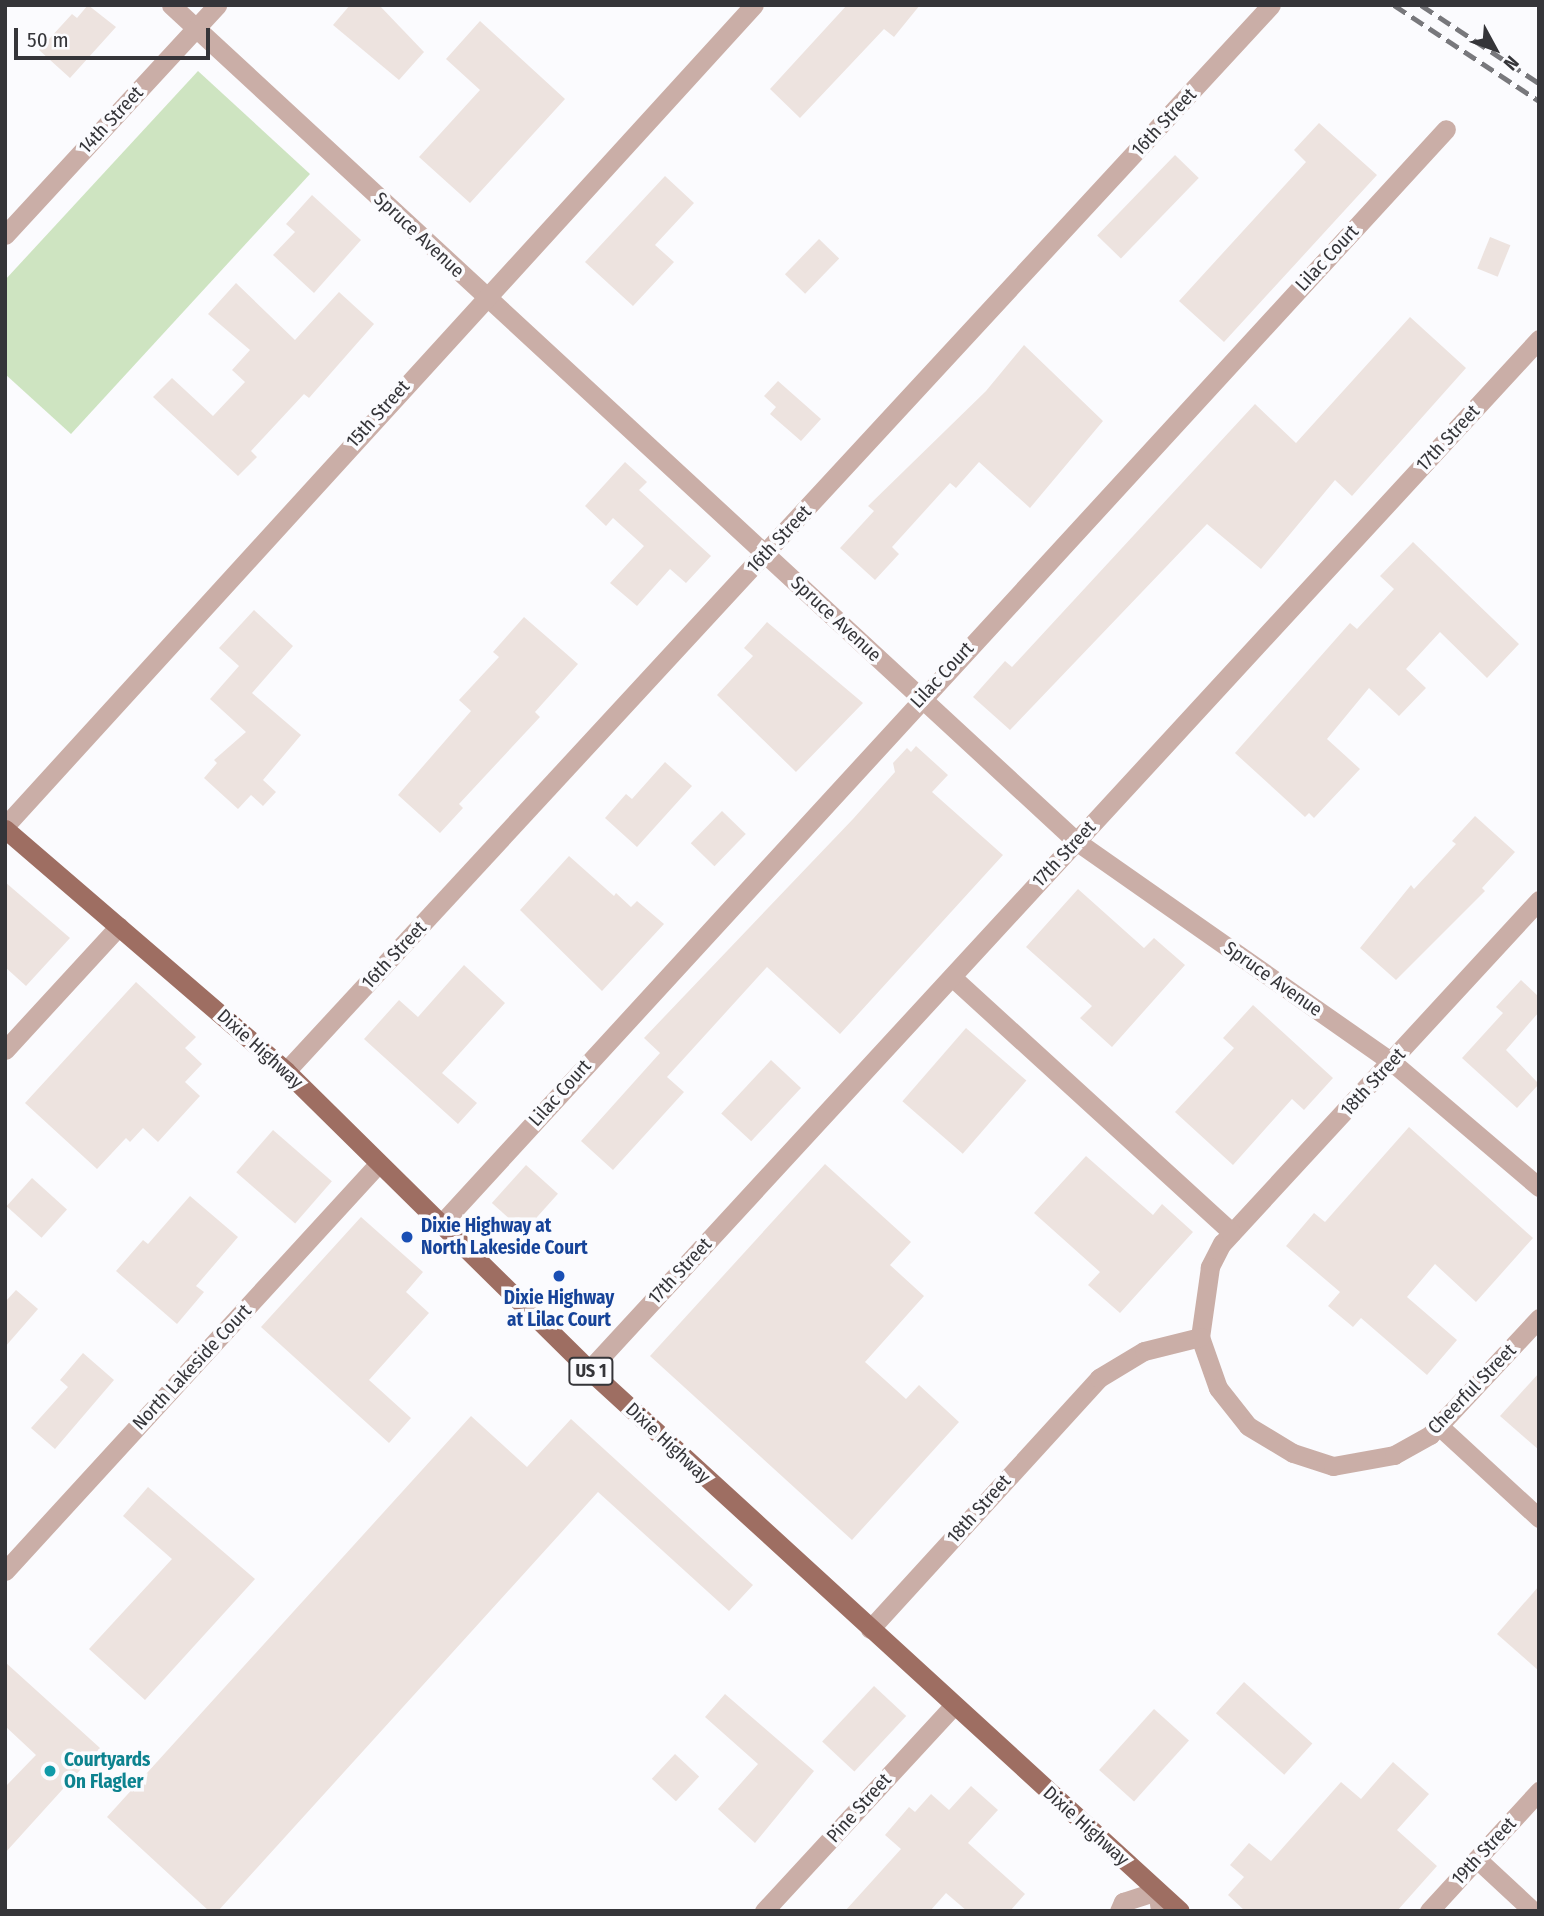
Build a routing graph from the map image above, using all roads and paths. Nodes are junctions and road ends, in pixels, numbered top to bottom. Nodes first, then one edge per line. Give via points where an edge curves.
1 (171, 5) edge
2 (217, 5) edge
3 (754, 5) edge
4 (1271, 5) edge
5 (196, 28) junction
6 (1446, 129) dead end
7 (5, 235) edge
8 (486, 296) junction
9 (1539, 339) edge
10 (765, 554) junction
11 (921, 698) junction
12 (5, 827) edge
13 (1076, 841) junction
14 (1539, 900) edge
15 (119, 926) junction
16 (951, 977) junction
17 (5, 1050) edge
18 (1392, 1062) junction
19 (286, 1072) junction
20 (379, 1163) junction
21 (1539, 1187) edge
22 (441, 1224) junction
23 (1231, 1233) junction
24 (1210, 1267) joint
25 (1539, 1318) edge
26 (1200, 1338) junction
27 (589, 1370) junction
28 (1439, 1426) junction
29 (1539, 1518) edge
30 (5, 1570) edge
31 (870, 1629) junction
32 (953, 1706) junction
33 (1539, 1791) edge
34 (1477, 1859) junction
35 (1159, 1901) edge
36 (764, 1911) edge
37 (1119, 1911) edge
38 (1180, 1911) edge
39 (1429, 1911) edge
40 (1533, 1911) edge

1 - 5 street, Spruce Avenue
2 - 5 street, 14th Street
3 - 8 street, 15th Street
4 - 10 street, 16th Street
5 - 7 street, 14th Street
5 - 8 street, Spruce Avenue
6 - 11 street, Lilac Court
8 - 10 street, Spruce Avenue
8 - 12 street, 15th Street
9 - 13 street, 17th Street
10 - 11 street, Spruce Avenue
10 - 19 street, 16th Street
11 - 13 street, Spruce Avenue
11 - 22 street, Lilac Court
12 - 15 main road, Dixie Highway / US 1
13 - 16 street, 17th Street
13 - 18 street, Spruce Avenue
14 - 18 street, 18th Street
15 - 17 street
15 - 19 main road, Dixie Highway / US 1
16 - 23 street
16 - 27 street, 17th Street
18 - 21 street, Spruce Avenue
18 - 23 street, 18th Street
19 - 20 main road, Dixie Highway / US 1
20 - 22 main road, Dixie Highway / US 1
20 - 30 street, North Lakeside Court
22 - 27 main road, Dixie Highway / US 1
23 - 24 street, 18th Street
24 - 26 street, Cheerful Street
25 - 28 street, Cheerful Street
26 - 28 street, Cheerful Street via 1218,1388 1248,1426 1293,1453 1333,1466 1394,1455
26 - 31 street, 18th Street via 1144,1351 1099,1378
27 - 31 main road, Dixie Highway / US 1
28 - 29 street
31 - 32 main road, Dixie Highway / US 1
32 - 35 main road, Dixie Highway / US 1
32 - 36 street, Pine Street
33 - 34 street, 19th Street
34 - 39 street, 19th Street
34 - 40 street
35 - 37 street via 1123,1902
35 - 38 main road, Dixie Highway / US 1

